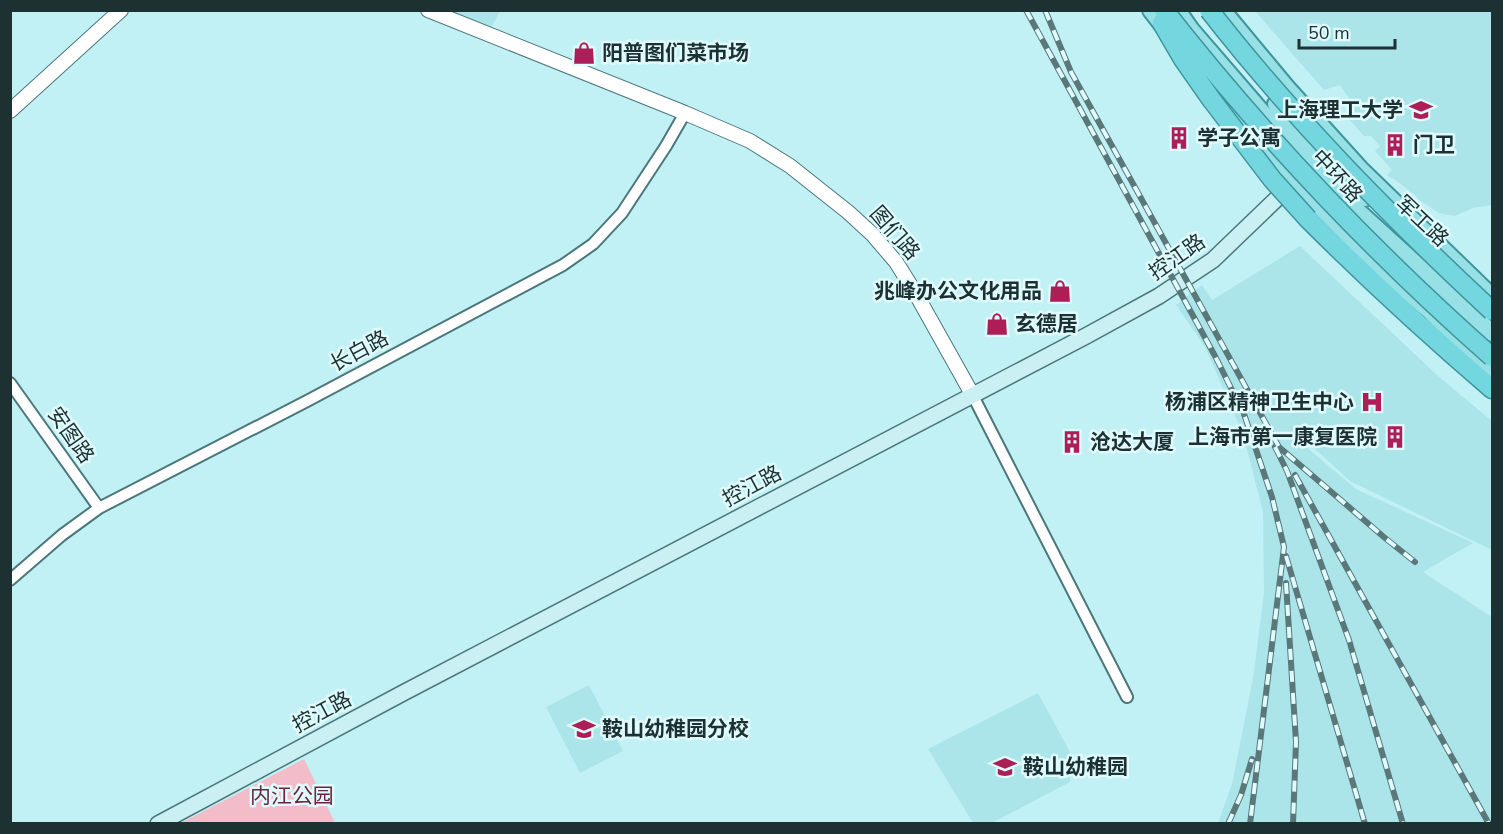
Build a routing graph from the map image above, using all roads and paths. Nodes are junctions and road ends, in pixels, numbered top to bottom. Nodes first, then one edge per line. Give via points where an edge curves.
1 (121, 10) edge
2 (428, 10) edge
3 (1153, 10) edge
4 (1164, 10) edge
5 (1177, 10) edge
6 (1209, 12) edge
7 (10, 111) edge
8 (685, 113) junction
9 (1336, 143) junction
10 (1315, 163) junction
11 (1295, 181) junction
12 (1488, 311) edge
13 (1431, 312) junction
14 (1492, 333) edge
15 (1492, 357) edge
16 (1492, 370) edge
17 (10, 383) edge
18 (1492, 389) edge
19 (972, 394) junction
20 (99, 508) junction
21 (10, 580) edge
22 (1127, 697) dead end
23 (158, 824) edge

1 - 7 street
2 - 8 street, 图们路
3 - 11 main road via 1187,56
3 - 18 highway, bridge via 1194,75 1286,195 1372,282
4 - 15 highway, 中环路, bridge via 1260,126 1328,200
5 - 10 main road
6 - 9 main road, 军工路
6 - 10 main road
6 - 12 highway, 中环路, bridge via 1353,177
8 - 19 street, 图们路 via 750,141 790,166 872,234 896,262
8 - 20 street, 长白路 via 622,213 593,244 563,265
9 - 10 main road, 控江路
9 - 12 main road, 军工路
10 - 11 main road, 控江路
10 - 12 main road
11 - 13 main road via 1392,279
11 - 19 main road, 控江路 via 1213,260 1159,296
12 - 13 main road
12 - 14 main road
13 - 16 main road
17 - 20 street, 安图路
19 - 22 street, 图们路
19 - 23 main road, 控江路
20 - 21 street, 长白路

